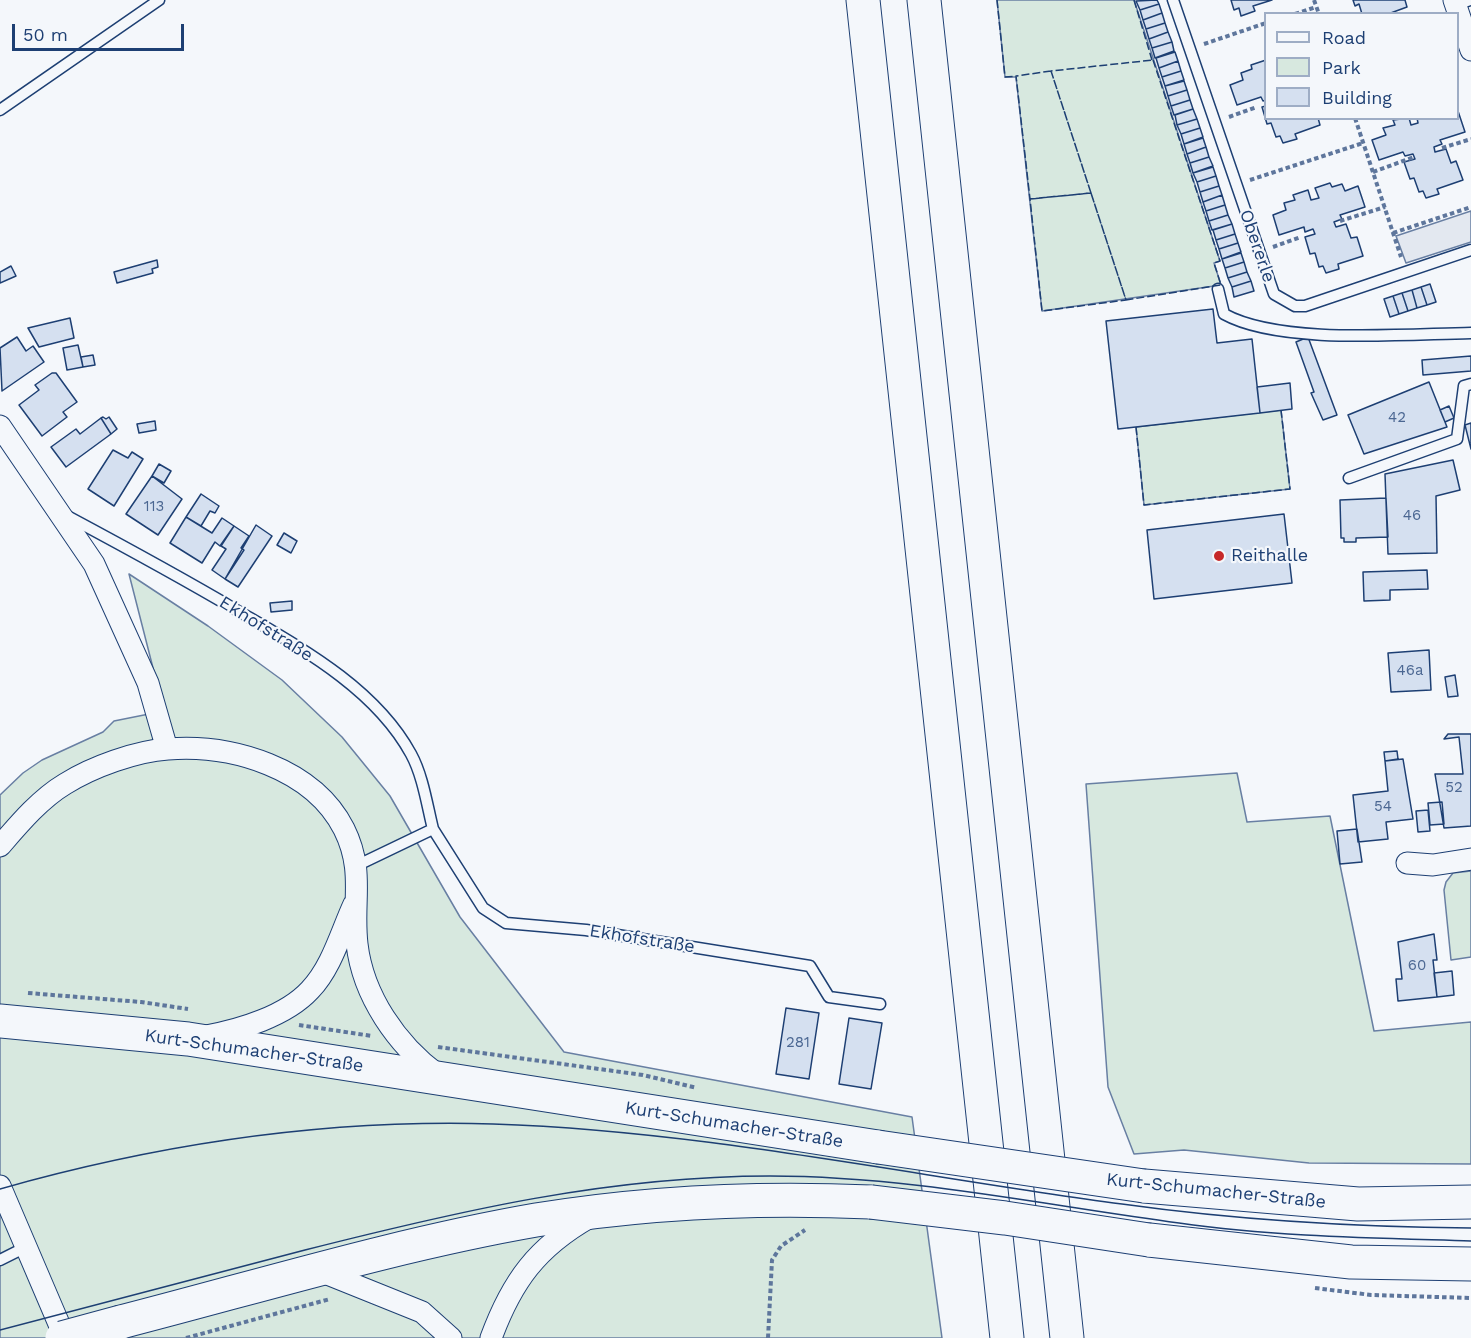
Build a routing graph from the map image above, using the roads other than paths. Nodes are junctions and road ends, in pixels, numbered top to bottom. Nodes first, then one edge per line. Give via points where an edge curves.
1 (159, 0) edge
2 (862, 0) edge
3 (924, 0) edge
4 (1173, 0) edge
5 (1460, 2) edge
6 (1471, 50) edge
7 (0, 110) edge
8 (1471, 250) edge
9 (1218, 289) dead end
10 (1471, 333) edge
11 (1471, 384) edge
12 (0, 426) edge
13 (1349, 478) dead end
14 (62, 513) junction
15 (167, 749) junction
16 (433, 829) junction
17 (0, 846) edge
18 (1471, 860) edge
19 (1407, 863) dead end
20 (358, 865) junction
21 (357, 898) junction
22 (880, 1004) dead end
23 (10, 1021) edge
24 (188, 1039) junction
25 (445, 1080) junction
26 (1, 1194) edge
27 (1471, 1202) edge
28 (600, 1211) junction
29 (24, 1248) junction
30 (0, 1260) edge
31 (1471, 1264) edge
32 (320, 1271) junction
33 (63, 1338) edge
34 (451, 1338) edge
35 (491, 1338) edge
36 (1007, 1338) edge
37 (1067, 1338) edge

1 - 7 lane
2 - 36 main road
3 - 37 main road
4 - 8 lane, Obererle via 1274,294 1295,306 1305,306
5 - 6 street
9 - 10 lane via 1224,314 1242,324 1332,335
11 - 13 lane via 1464,386 1457,439
12 - 14 street, Ekhofstraße
14 - 15 street, Ekhofstraße via 94,564 148,683
14 - 16 lane, Ekhofstraße via 293,643 347,681 385,718 412,756
15 - 17 street via 107,764 64,784 27,815
15 - 20 street via 225,751 282,772 316,792 343,828
16 - 20 lane
16 - 22 lane, Ekhofstraße via 483,908 506,923 586,930 810,966 829,997
18 - 19 street via 1433,865
20 - 21 street
21 - 24 street via 329,962 310,990 280,1012 224,1033
21 - 25 street via 357,944 367,989 388,1023 421,1063
23 - 24 main road, Kurt-Schumacher-Straße
24 - 25 main road, Kurt-Schumacher-Straße
25 - 27 main road, Kurt-Schumacher-Straße, bridge via 1144,1186 1358,1204
26 - 29 street
28 - 31 main road, bridge via 703,1201 871,1202 1149,1240 1351,1262
28 - 32 main road via 535,1220 404,1248
28 - 35 street via 552,1243 522,1272 503,1305
29 - 30 lane
29 - 33 street
32 - 33 main road, bridge
32 - 34 street via 422,1312

